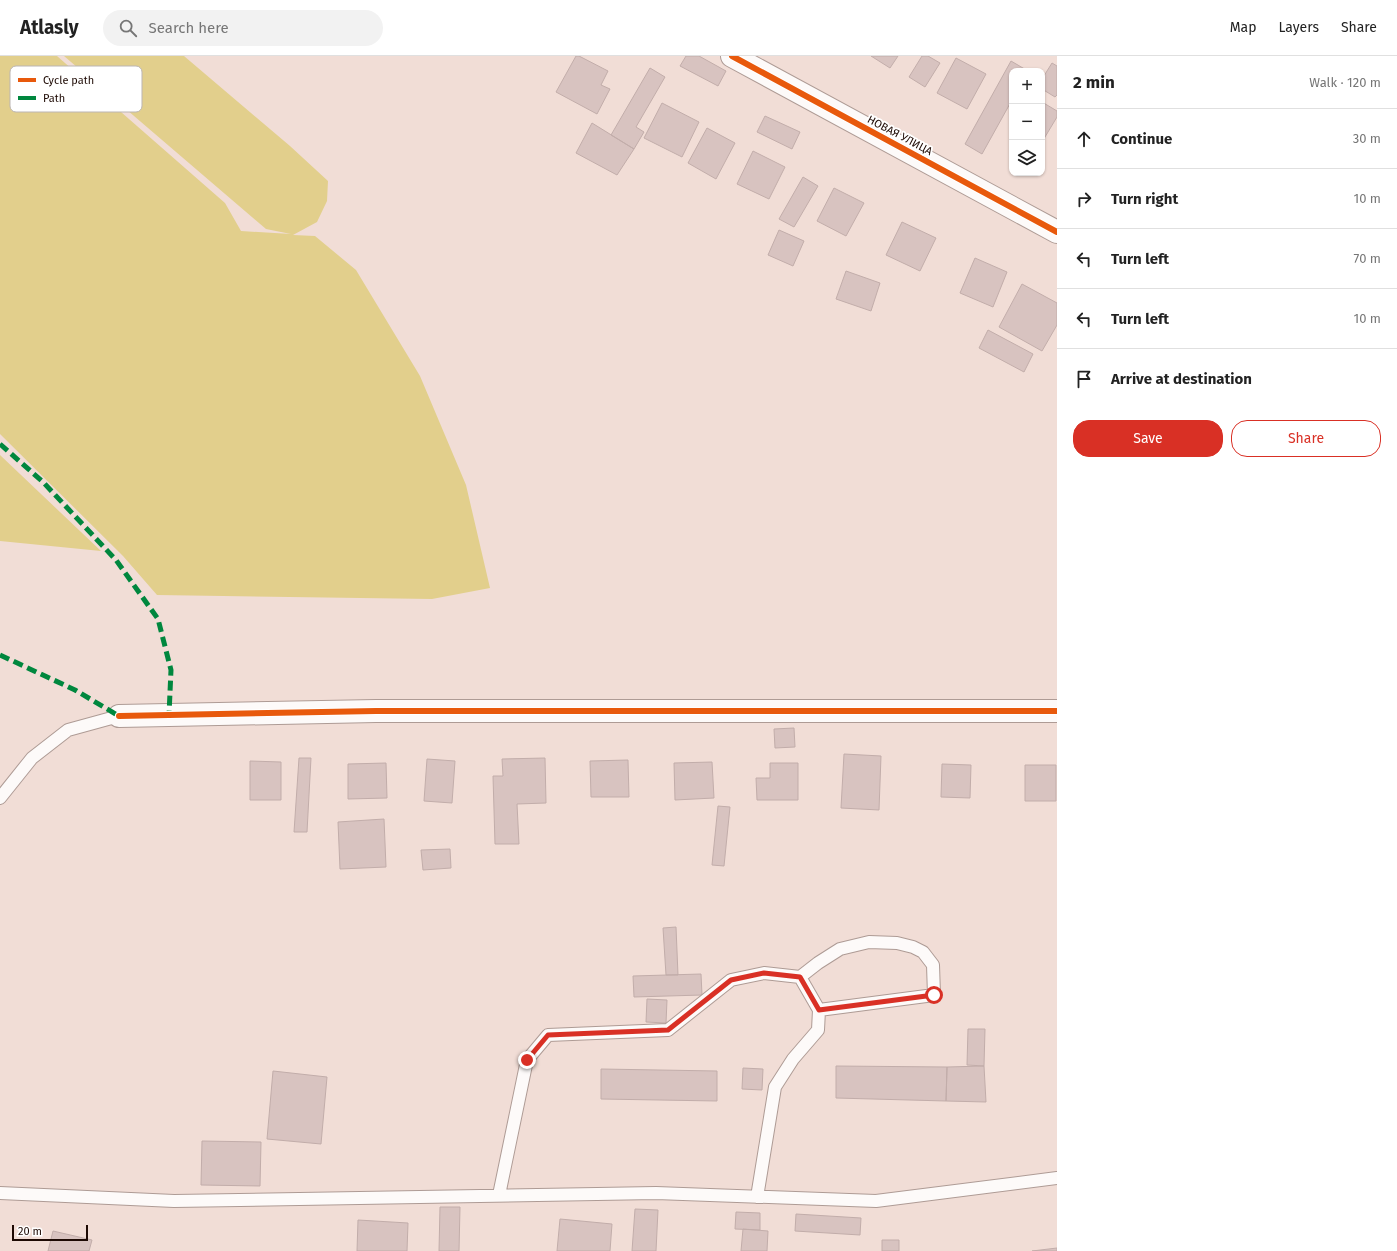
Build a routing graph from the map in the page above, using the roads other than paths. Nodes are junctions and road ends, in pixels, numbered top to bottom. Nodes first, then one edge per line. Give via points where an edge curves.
1 (732, 56) edge
2 (1057, 232) edge
3 (1057, 711) edge
4 (119, 716) joint
5 (0, 798) edge
6 (800, 977) junction
7 (819, 1010) junction
8 (1057, 1178) edge
9 (0, 1193) edge
10 (499, 1195) junction
11 (757, 1197) junction

1 - 2 street, НОВАЯ УЛИЦА
3 - 4 street via 376,711
4 - 5 lane via 68,730 32,758
6 - 7 lane
6 - 7 lane via 840,949 869,942 897,943 914,947 923,952 933,965 934,995
6 - 10 lane via 764,973 731,980 668,1030 548,1035 527,1060
7 - 11 lane via 818,1030 793,1059 775,1087
8 - 11 lane via 876,1201
9 - 10 lane via 174,1201
10 - 11 lane via 656,1193

